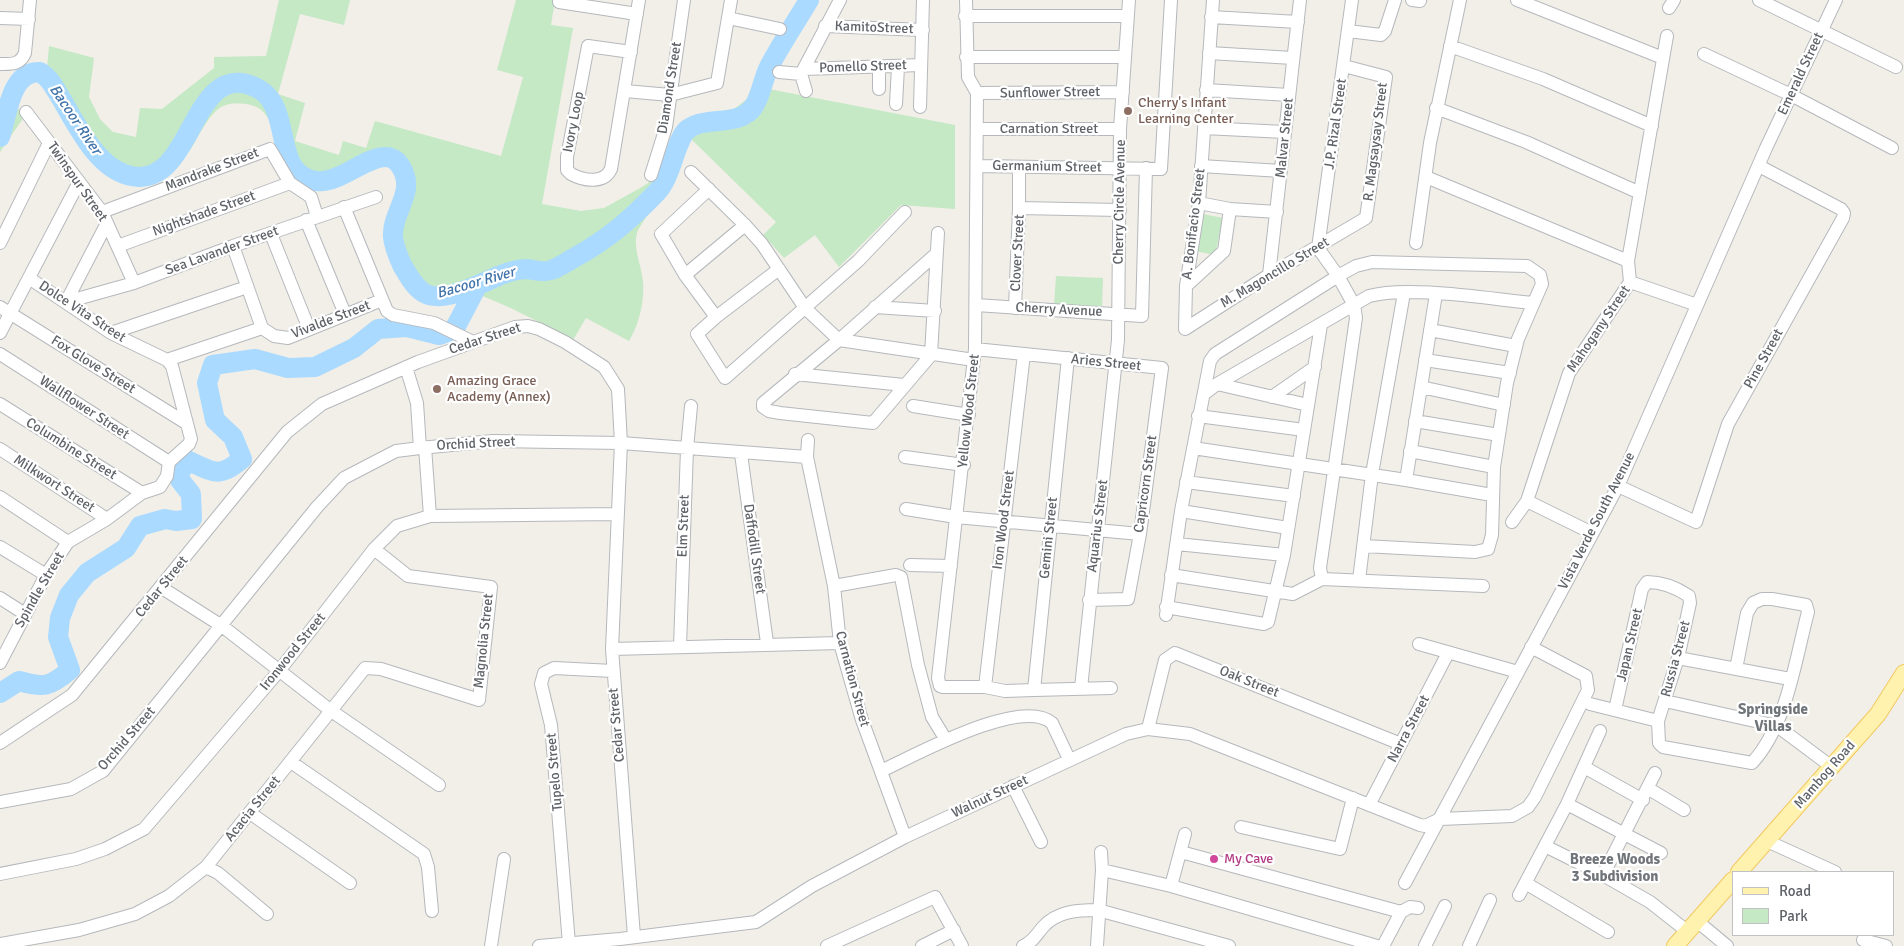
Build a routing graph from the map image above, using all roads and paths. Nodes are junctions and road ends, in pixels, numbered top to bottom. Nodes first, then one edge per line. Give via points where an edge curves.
1 (30, 0) edge
2 (640, 0) edge
3 (684, 0) edge
4 (731, 0) edge
5 (840, 0) edge
6 (923, 0) edge
7 (966, 0) edge
8 (1129, 0) edge
9 (1171, 0) edge
10 (1212, 0) edge
11 (1300, 0) edge
12 (1352, 0) edge
13 (1395, 0) edge
14 (1460, 0) edge
15 (1517, 0) edge
16 (1759, 0) edge
17 (1836, 0) edge
18 (559, 2) dead end
19 (637, 14) junction
20 (966, 16) junction
21 (1126, 16) junction
22 (0, 18) edge
23 (728, 18) junction
24 (1211, 18) junction
25 (29, 19) junction
26 (1298, 22) junction
27 (825, 26) junction
28 (780, 29) dead end
29 (923, 30) junction
30 (1822, 30) junction
31 (1348, 31) junction
32 (1667, 36) dead end
33 (1450, 46) junction
34 (631, 52) junction
35 (1210, 53) junction
36 (1704, 54) dead end
37 (966, 57) junction
38 (1124, 57) junction
39 (1293, 58) junction
40 (1663, 58) junction
41 (0, 64) edge
42 (921, 65) junction
43 (1344, 66) junction
44 (898, 67) junction
45 (1896, 67) dead end
46 (879, 68) junction
47 (803, 71) junction
48 (779, 72) dead end
49 (879, 89) dead end
50 (1206, 90) junction
51 (625, 91) junction
52 (806, 91) dead end
53 (1123, 92) junction
54 (977, 93) junction
55 (670, 95) junction
56 (1791, 95) junction
57 (1289, 96) junction
58 (896, 104) dead end
59 (920, 107) dead end
60 (1436, 108) junction
61 (26, 112) dead end
62 (1652, 126) junction
63 (1204, 128) junction
64 (978, 129) junction
65 (1120, 129) junction
66 (1285, 132) junction
67 (49, 143) junction
68 (1766, 148) joint
69 (1892, 148) dead end
70 (978, 166) junction
71 (1201, 166) junction
72 (1759, 166) junction
73 (1019, 167) junction
74 (1120, 168) junction
75 (1146, 168) junction
76 (1281, 171) junction
77 (691, 172) dead end
78 (651, 175) dead end
79 (1426, 177) junction
80 (79, 182) junction
81 (290, 183) junction
82 (709, 189) junction
83 (1640, 193) junction
84 (376, 197) dead end
85 (1199, 203) junction
86 (344, 206) junction
87 (1019, 208) junction
88 (1230, 209) junction
89 (1120, 210) junction
90 (905, 212) dead end
91 (1277, 212) junction
92 (104, 218) junction
93 (312, 218) junction
94 (1366, 218) joint
95 (745, 225) junction
96 (938, 233) dead end
97 (271, 234) junction
98 (0, 243) edge
99 (1416, 244) dead end
100 (118, 246) junction
101 (233, 246) junction
102 (1318, 248) junction
103 (936, 254) junction
104 (1628, 261) junction
105 (780, 269) junction
106 (685, 275) junction
107 (1269, 275) junction
108 (1338, 276) junction
109 (29, 278) junction
110 (1630, 282) junction
111 (134, 283) junction
112 (1186, 286) junction
113 (247, 287) junction
114 (1404, 293) junction
115 (1436, 294) junction
116 (382, 300) junction
117 (66, 302) junction
118 (1533, 303) junction
119 (976, 305) junction
120 (1354, 305) junction
121 (1697, 305) junction
122 (0, 307) edge
123 (875, 307) junction
124 (805, 308) junction
125 (1015, 308) junction
126 (935, 311) junction
127 (11, 314) junction
128 (345, 314) junction
129 (1119, 314) junction
130 (716, 316) junction
131 (1321, 325) junction
132 (262, 328) junction
133 (309, 329) junction
134 (1185, 329) joint
135 (1430, 330) junction
136 (0, 333) edge
137 (111, 333) junction
138 (468, 339) junction
139 (839, 340) junction
140 (1516, 346) junction
141 (0, 354) edge
142 (1024, 354) junction
143 (932, 355) junction
144 (975, 355) junction
145 (1068, 358) junction
146 (167, 360) junction
147 (1425, 360) junction
148 (1116, 365) junction
149 (406, 366) junction
150 (1315, 367) junction
151 (1162, 368) joint
152 (1510, 373) junction
153 (795, 374) junction
154 (1217, 384) junction
155 (904, 386) junction
156 (1421, 388) junction
157 (1204, 394) junction
158 (1272, 397) junction
159 (0, 404) edge
160 (1308, 405) junction
161 (1504, 405) junction
162 (692, 406) dead end
163 (912, 406) dead end
164 (969, 415) junction
165 (1198, 416) junction
166 (1415, 421) junction
167 (186, 423) junction
168 (1304, 430) junction
169 (1499, 435) junction
170 (808, 440) dead end
171 (621, 443) junction
172 (423, 447) junction
173 (1193, 448) junction
174 (0, 449) edge
175 (687, 449) junction
176 (1410, 451) junction
177 (741, 454) junction
178 (807, 457) junction
179 (906, 457) dead end
180 (169, 462) junction
181 (964, 465) junction
182 (1298, 465) junction
183 (1494, 466) junction
184 (1336, 469) junction
185 (1372, 474) junction
186 (1406, 480) junction
187 (1186, 482) junction
188 (1618, 486) junction
189 (142, 493) junction
190 (1492, 495) junction
191 (1294, 496) junction
192 (0, 497) edge
193 (1527, 501) junction
194 (906, 509) dead end
195 (1181, 511) junction
196 (616, 514) junction
197 (430, 516) junction
198 (956, 517) junction
199 (107, 519) junction
200 (1004, 522) junction
201 (1512, 522) dead end
202 (1051, 527) junction
203 (1288, 528) junction
204 (1097, 531) junction
205 (1592, 533) junction
206 (1140, 534) junction
207 (68, 542) junction
208 (1177, 544) junction
209 (0, 546) edge
210 (1364, 546) junction
211 (374, 549) junction
212 (1284, 555) junction
213 (910, 565) dead end
214 (951, 566) junction
215 (46, 575) junction
216 (1171, 575) junction
217 (1322, 579) junction
218 (1359, 580) junction
219 (1647, 582) joint
220 (834, 586) junction
221 (1483, 586) dead end
222 (162, 588) junction
223 (1277, 591) junction
224 (0, 598) edge
225 (1089, 600) junction
226 (25, 614) junction
227 (222, 626) junction
228 (840, 643) junction
229 (767, 644) junction
230 (1419, 644) dead end
231 (680, 646) junction
232 (1531, 647) junction
233 (3, 648) edge
234 (612, 649) junction
235 (1448, 653) junction
236 (1678, 658) junction
237 (0, 663) edge
238 (1736, 669) junction
239 (279, 671) junction
240 (613, 671) junction
241 (1518, 672) junction
242 (1904, 673) edge
243 (1790, 679) junction
244 (985, 687) junction
245 (1082, 688) junction
246 (1111, 688) dead end
247 (1034, 690) junction
248 (478, 700) joint
249 (1665, 701) junction
250 (1590, 704) dead end
251 (330, 710) junction
252 (1615, 710) junction
253 (1658, 721) junction
254 (1777, 726) junction
255 (1148, 729) junction
256 (1600, 731) dead end
257 (946, 740) junction
258 (0, 743) edge
259 (1401, 744) junction
260 (1069, 759) junction
261 (291, 762) junction
262 (1584, 767) junction
263 (1832, 767) junction
264 (882, 771) junction
265 (1655, 773) dead end
266 (439, 785) dead end
267 (1013, 786) junction
268 (1646, 795) junction
269 (1353, 798) junction
270 (0, 802) edge
271 (1567, 804) junction
272 (1369, 805) junction
273 (1684, 810) dead end
274 (250, 813) junction
275 (1440, 819) junction
276 (1241, 827) dead end
277 (1185, 834) dead end
278 (1626, 834) junction
279 (905, 836) junction
280 (1767, 841) junction
281 (1040, 842) dead end
282 (1545, 846) junction
283 (1101, 852) dead end
284 (1181, 852) junction
285 (1661, 853) dead end
286 (504, 859) dead end
287 (206, 867) junction
288 (1102, 870) junction
289 (1740, 871) edge
290 (1833, 871) edge
291 (0, 874) edge
292 (1604, 876) junction
293 (1732, 881) edge
294 (350, 883) dead end
295 (1405, 883) dead end
296 (1527, 884) junction
297 (1171, 886) junction
298 (1519, 895) dead end
299 (1490, 900) dead end
300 (1445, 906) dead end
301 (1418, 908) dead end
302 (1098, 910) junction
303 (432, 911) dead end
304 (1401, 912) junction
305 (267, 914) dead end
306 (1692, 926) junction
307 (954, 930) junction
308 (1608, 932) dead end
309 (634, 936) junction
310 (1863, 940) dead end
311 (620, 943) edge
312 (0, 944) edge
313 (564, 945) edge
314 (1029, 945) edge
315 (1879, 945) edge
316 (491, 946) edge
317 (539, 946) edge
318 (827, 946) edge
319 (922, 946) edge
320 (962, 946) edge
321 (1097, 946) edge
322 (1229, 946) edge
323 (1377, 946) edge
324 (1383, 946) edge
325 (1425, 946) edge
326 (1468, 946) edge
327 (1675, 946) edge
328 (1727, 946) edge

1 - 25 street
2 - 19 street
3 - 55 street, Diamond Street
4 - 23 street
5 - 27 street
6 - 29 street
7 - 20 street
8 - 21 street, Cherry Circle Avenue
9 - 75 street via 1161,169
10 - 24 street, A. Bonifacio Street
11 - 26 street, Malvar Street
12 - 31 street, J.P. Rizal Street
13 - 31 street via 1386,31 1381,35
14 - 33 street
15 - 40 street
16 - 30 street
17 - 30 street, Emerald Street
18 - 19 street
19 - 34 street
20 - 21 street
20 - 37 street
21 - 38 street, Cherry Circle Avenue
22 - 25 street
23 - 28 street
23 - 55 street via 717,83
24 - 26 street
24 - 35 street, A. Bonifacio Street
25 - 41 street via 22,60 16,64
26 - 39 street, Malvar Street
27 - 29 street, KamitoStreet
27 - 47 street
29 - 42 street
30 - 45 street
30 - 56 street, Emerald Street
31 - 43 street, J.P. Rizal Street
32 - 40 street
33 - 60 street
33 - 62 street via 1543,79
34 - 51 street
34 - 51 street, Ivory Loop via 588,46 567,157 570,174 600,180 609,174
35 - 39 street
35 - 50 street, A. Bonifacio Street
36 - 56 street
37 - 38 street
37 - 54 street via 968,77
38 - 53 street, Cherry Circle Avenue
39 - 57 street, Malvar Street
40 - 62 street
42 - 44 street, Pomello Street
42 - 59 street
43 - 94 street, R. Magsaysay Street via 1386,77
43 - 102 street, J.P. Rizal Street
44 - 46 street, Pomello Street
44 - 58 street
46 - 47 street, Pomello Street
46 - 49 street
47 - 48 street, Pomello Street
47 - 52 street
50 - 57 street
50 - 63 street, A. Bonifacio Street
51 - 55 street
53 - 54 street, Sunflower Street
53 - 65 street, Cherry Circle Avenue
54 - 64 street, Yellow Wood Street
55 - 78 street, Diamond Street via 666,127
56 - 68 street, Emerald Street
56 - 69 street
57 - 66 street, Malvar Street
60 - 79 street
60 - 83 street via 1526,142
61 - 67 street, Twinspur Street
62 - 83 street
63 - 66 street
63 - 71 street, A. Bonifacio Street
64 - 65 street, Carnation Street
64 - 70 street, Yellow Wood Street
65 - 74 street, Cherry Circle Avenue
66 - 76 street, Malvar Street
67 - 80 street, Twinspur Street
67 - 98 street
68 - 72 street, Vista Verde South Avenue
70 - 73 street, Germanium Street
70 - 119 street, Yellow Wood Street
71 - 76 street
71 - 85 street, A. Bonifacio Street
72 - 121 street, Vista Verde South Avenue
72 - 188 street, Pine Street via 1841,209 1843,218 1728,424 1696,522
73 - 74 street, Germanium Street
73 - 87 street
74 - 75 street, Germanium Street
74 - 89 street, Cherry Circle Avenue
75 - 129 street, Cherry Avenue via 1142,316
76 - 91 street, Malvar Street
77 - 82 street
79 - 99 street
79 - 104 street
80 - 92 street, Twinspur Street
80 - 109 street
81 - 92 street, Mandrake Street via 270,149
81 - 93 street, Mandrake Street via 309,195
81 - 100 street, Nightshade Street
82 - 95 street
82 - 106 street via 661,232
83 - 104 street
84 - 86 street, Sea Lavander Street
85 - 88 street
85 - 112 street, A. Bonifacio Street
86 - 93 street, Sea Lavander Street
86 - 116 street
87 - 89 street, Clover Street
87 - 125 street, Clover Street
88 - 91 street
88 - 112 street via 1224,251
89 - 129 street, Cherry Circle Avenue
90 - 124 street via 858,261
91 - 107 street, Malvar Street
92 - 100 street, Twinspur Street
92 - 117 street
93 - 97 street, Sea Lavander Street
93 - 128 street, Mandrake Street
94 - 102 street, M. Magoncillo Street
95 - 105 street
95 - 106 street
96 - 103 street
97 - 101 street, Sea Lavander Street
97 - 133 street
100 - 111 street, Twinspur Street
101 - 111 street, Sea Lavander Street
101 - 113 street
102 - 107 street, M. Magoncillo Street
102 - 108 street
103 - 123 street
103 - 126 street
104 - 110 street
105 - 124 street
105 - 130 street
106 - 130 street
107 - 134 street, M. Magoncillo Street
108 - 118 street via 1372,262 1527,266 1540,275 1542,284
108 - 120 street
108 - 157 street via 1215,354 1210,361
109 - 117 street, Dolce Vita Street
109 - 127 street
110 - 121 street, Mahogany Street
110 - 193 street, Mahogany Street via 1569,373
111 - 117 street, Sea Lavander Street
112 - 134 street, A. Bonifacio Street
113 - 132 street
113 - 137 street
114 - 115 street
114 - 120 street via 1379,293
114 - 185 street
115 - 118 street
115 - 135 street
116 - 128 street, Vivalde Street
116 - 138 street via 393,315 427,321
117 - 137 street, Dolce Vita Street
118 - 140 street
119 - 125 street, Cherry Avenue
119 - 144 street, Yellow Wood Street
120 - 131 street
120 - 184 street via 1356,318
121 - 188 street, Vista Verde South Avenue
122 - 127 street, Fox Glove Street
123 - 126 street
123 - 139 street
124 - 130 street via 725,378 697,334
124 - 139 street
125 - 129 street, Cherry Avenue
126 - 143 street
127 - 136 street
127 - 167 street, Fox Glove Street
128 - 133 street, Vivalde Street
129 - 148 street, Cherry Circle Avenue
131 - 150 street
131 - 154 street
132 - 133 street, Vivalde Street via 281,338
132 - 146 street
135 - 140 street
135 - 147 street
137 - 146 street, Dolce Vita Street
138 - 149 street, Cedar Street
138 - 171 street, Cedar Street via 515,326 528,326 565,342 604,367 618,389
139 - 143 street, Aries Street
139 - 153 street
140 - 152 street
141 - 180 street, Wallflower Street
142 - 144 street, Aries Street
142 - 145 street, Aries Street
142 - 200 street, Iron Wood Street
143 - 144 street, Aries Street
143 - 155 street
144 - 164 street, Yellow Wood Street
145 - 148 street, Aries Street
145 - 202 street, Gemini Street
146 - 167 street via 174,371
147 - 152 street
147 - 156 street
148 - 151 street, Aries Street
148 - 204 street, Aquarius Street
149 - 172 street via 417,403
149 - 222 street, Cedar Street via 322,404 287,432
150 - 158 street
150 - 160 street
151 - 206 street, Capricorn Street
152 - 161 street
153 - 155 street
153 - 155 street via 763,403 764,409 873,423
154 - 157 street
154 - 158 street
156 - 161 street
156 - 166 street
157 - 165 street
158 - 160 street
159 - 189 street, Columbine Street
160 - 168 street
161 - 169 street
162 - 175 street, Elm Street
163 - 164 street
164 - 181 street, Yellow Wood Street
165 - 168 street
165 - 173 street
166 - 169 street
166 - 176 street
167 - 180 street via 191,434 189,444
168 - 182 street
169 - 183 street
170 - 178 street, Carnation Street
171 - 172 street, Orchid Street via 492,441
171 - 175 street, Orchid Street
171 - 196 street, Cedar Street
172 - 197 street
172 - 227 street, Orchid Street via 396,451 344,478
173 - 182 street
173 - 187 street
174 - 199 street, Milkwort Street
175 - 177 street, Orchid Street
175 - 231 street, Elm Street
176 - 183 street
176 - 186 street
177 - 178 street, Orchid Street
177 - 229 street, Daffodill Street
178 - 220 street, Carnation Street
179 - 181 street
180 - 189 street, Spindle Street via 164,483
181 - 198 street, Yellow Wood Street
182 - 184 street
182 - 191 street
183 - 190 street
184 - 185 street
184 - 217 street via 1320,568
185 - 186 street
185 - 210 street
186 - 190 street
187 - 191 street
187 - 195 street
188 - 205 street, Vista Verde South Avenue
189 - 199 street, Spindle Street
190 - 210 street via 1492,536 1488,549 1475,552
191 - 203 street
192 - 207 street
193 - 201 street, Mahogany Street
193 - 205 street
194 - 198 street
195 - 203 street
195 - 208 street
196 - 197 street, Ironwood Street
196 - 234 street, Cedar Street
197 - 211 street, Ironwood Street via 397,526
198 - 200 street
198 - 214 street, Yellow Wood Street
199 - 207 street, Spindle Street
200 - 202 street
200 - 244 street, Iron Wood Street
202 - 204 street
202 - 247 street, Gemini Street
203 - 212 street
204 - 206 street
204 - 225 street, Aquarius Street
205 - 232 street, Vista Verde South Avenue
206 - 225 street, Capricorn Street via 1128,599
207 - 215 street, Spindle Street
208 - 212 street
208 - 216 street
209 - 215 street
210 - 218 street
211 - 239 street, Ironwood Street
211 - 248 street, Magnolia Street via 408,576 491,587
212 - 223 street
213 - 214 street
214 - 244 street, Yellow Wood Street via 938,678 940,686
215 - 226 street, Spindle Street
216 - 223 street
216 - 223 street via 1166,611 1267,623
217 - 218 street
217 - 223 street via 1293,594
218 - 221 street
219 - 236 street, Russia Street via 1658,582 1689,596
219 - 252 street, Japan Street via 1642,589
220 - 228 street, Carnation Street
220 - 257 street via 896,575 901,577 932,717
222 - 227 street
222 - 258 street, Cedar Street via 72,695
224 - 226 street
225 - 245 street, Aquarius Street
226 - 233 street, Spindle Street
227 - 239 street
227 - 270 street, Orchid Street via 103,771 71,788
228 - 229 street
228 - 264 street, Carnation Street via 862,720
229 - 231 street
230 - 235 street
231 - 234 street
232 - 241 street, Vista Verde South Avenue
232 - 275 street, Walnut Street via 1586,676 1588,684 1588,690 1535,797 1528,807 1512,816
233 - 237 street, Spindle Street
234 - 240 street, Cedar Street
235 - 241 street
235 - 259 street, Narra Street
236 - 238 street
236 - 249 street, Russia Street
238 - 243 street
238 - 243 street via 1747,613 1753,603 1772,599 1806,605 1808,612
239 - 251 street
239 - 291 street, Ironwood Street via 144,829 105,849 76,859
240 - 309 street, Cedar Street
240 - 313 street, Tupelo Street via 554,668 544,673 541,684 552,724
241 - 275 street, Vista Verde South Avenue
242 - 263 main road, Mambog Road via 1878,714
243 - 254 street
244 - 247 street via 1006,691
245 - 246 street
245 - 247 street
248 - 251 street, Acacia Street via 380,669 364,668
249 - 253 street, Russia Street
249 - 254 street
250 - 252 street
251 - 261 street, Acacia Street
251 - 266 street
252 - 253 street
253 - 254 street via 1657,737 1662,753 1752,763 1766,748
254 - 263 street
255 - 259 street, Oak Street via 1165,660 1175,653
255 - 260 street, Walnut Street via 1126,734
255 - 269 street, Walnut Street via 1190,734
256 - 262 street
257 - 260 street via 999,719 1039,717 1052,723
257 - 264 street
259 - 272 street, Narra Street
260 - 267 street, Walnut Street
261 - 274 street, Acacia Street
261 - 303 street via 424,854
262 - 268 street
262 - 271 street
263 - 280 main road, Mambog Road
264 - 279 street, Carnation Street
265 - 268 street
267 - 279 street, Walnut Street
267 - 281 street
268 - 273 street
268 - 278 street
269 - 272 street, Walnut Street
269 - 276 street via 1340,849
271 - 278 street
271 - 282 street
272 - 275 street, Walnut Street via 1420,825
274 - 287 street, Acacia Street
274 - 294 street
275 - 295 street, Vista Verde South Avenue
277 - 284 street
278 - 285 street
278 - 292 street
279 - 309 street, Walnut Street via 812,886 756,922
280 - 289 main road, Mambog Road
280 - 290 street
282 - 292 street
282 - 296 street
283 - 288 street
284 - 297 street
284 - 304 street
286 - 316 street
287 - 305 street via 218,873
287 - 312 street, Acacia Street via 169,896 135,914 79,930
288 - 297 street
288 - 302 street
292 - 306 street
293 - 306 main road
296 - 298 street
296 - 308 street
297 - 323 street
299 - 326 street
300 - 325 street
301 - 304 street via 1410,907
302 - 314 street via 1080,910 1052,919
302 - 321 street
302 - 322 street
304 - 324 street
306 - 327 main road
306 - 328 street
307 - 318 street via 935,897
307 - 319 street
307 - 320 street
309 - 311 street, Walnut Street
310 - 315 street
311 - 313 street, Walnut Street
313 - 317 street, Walnut Street

